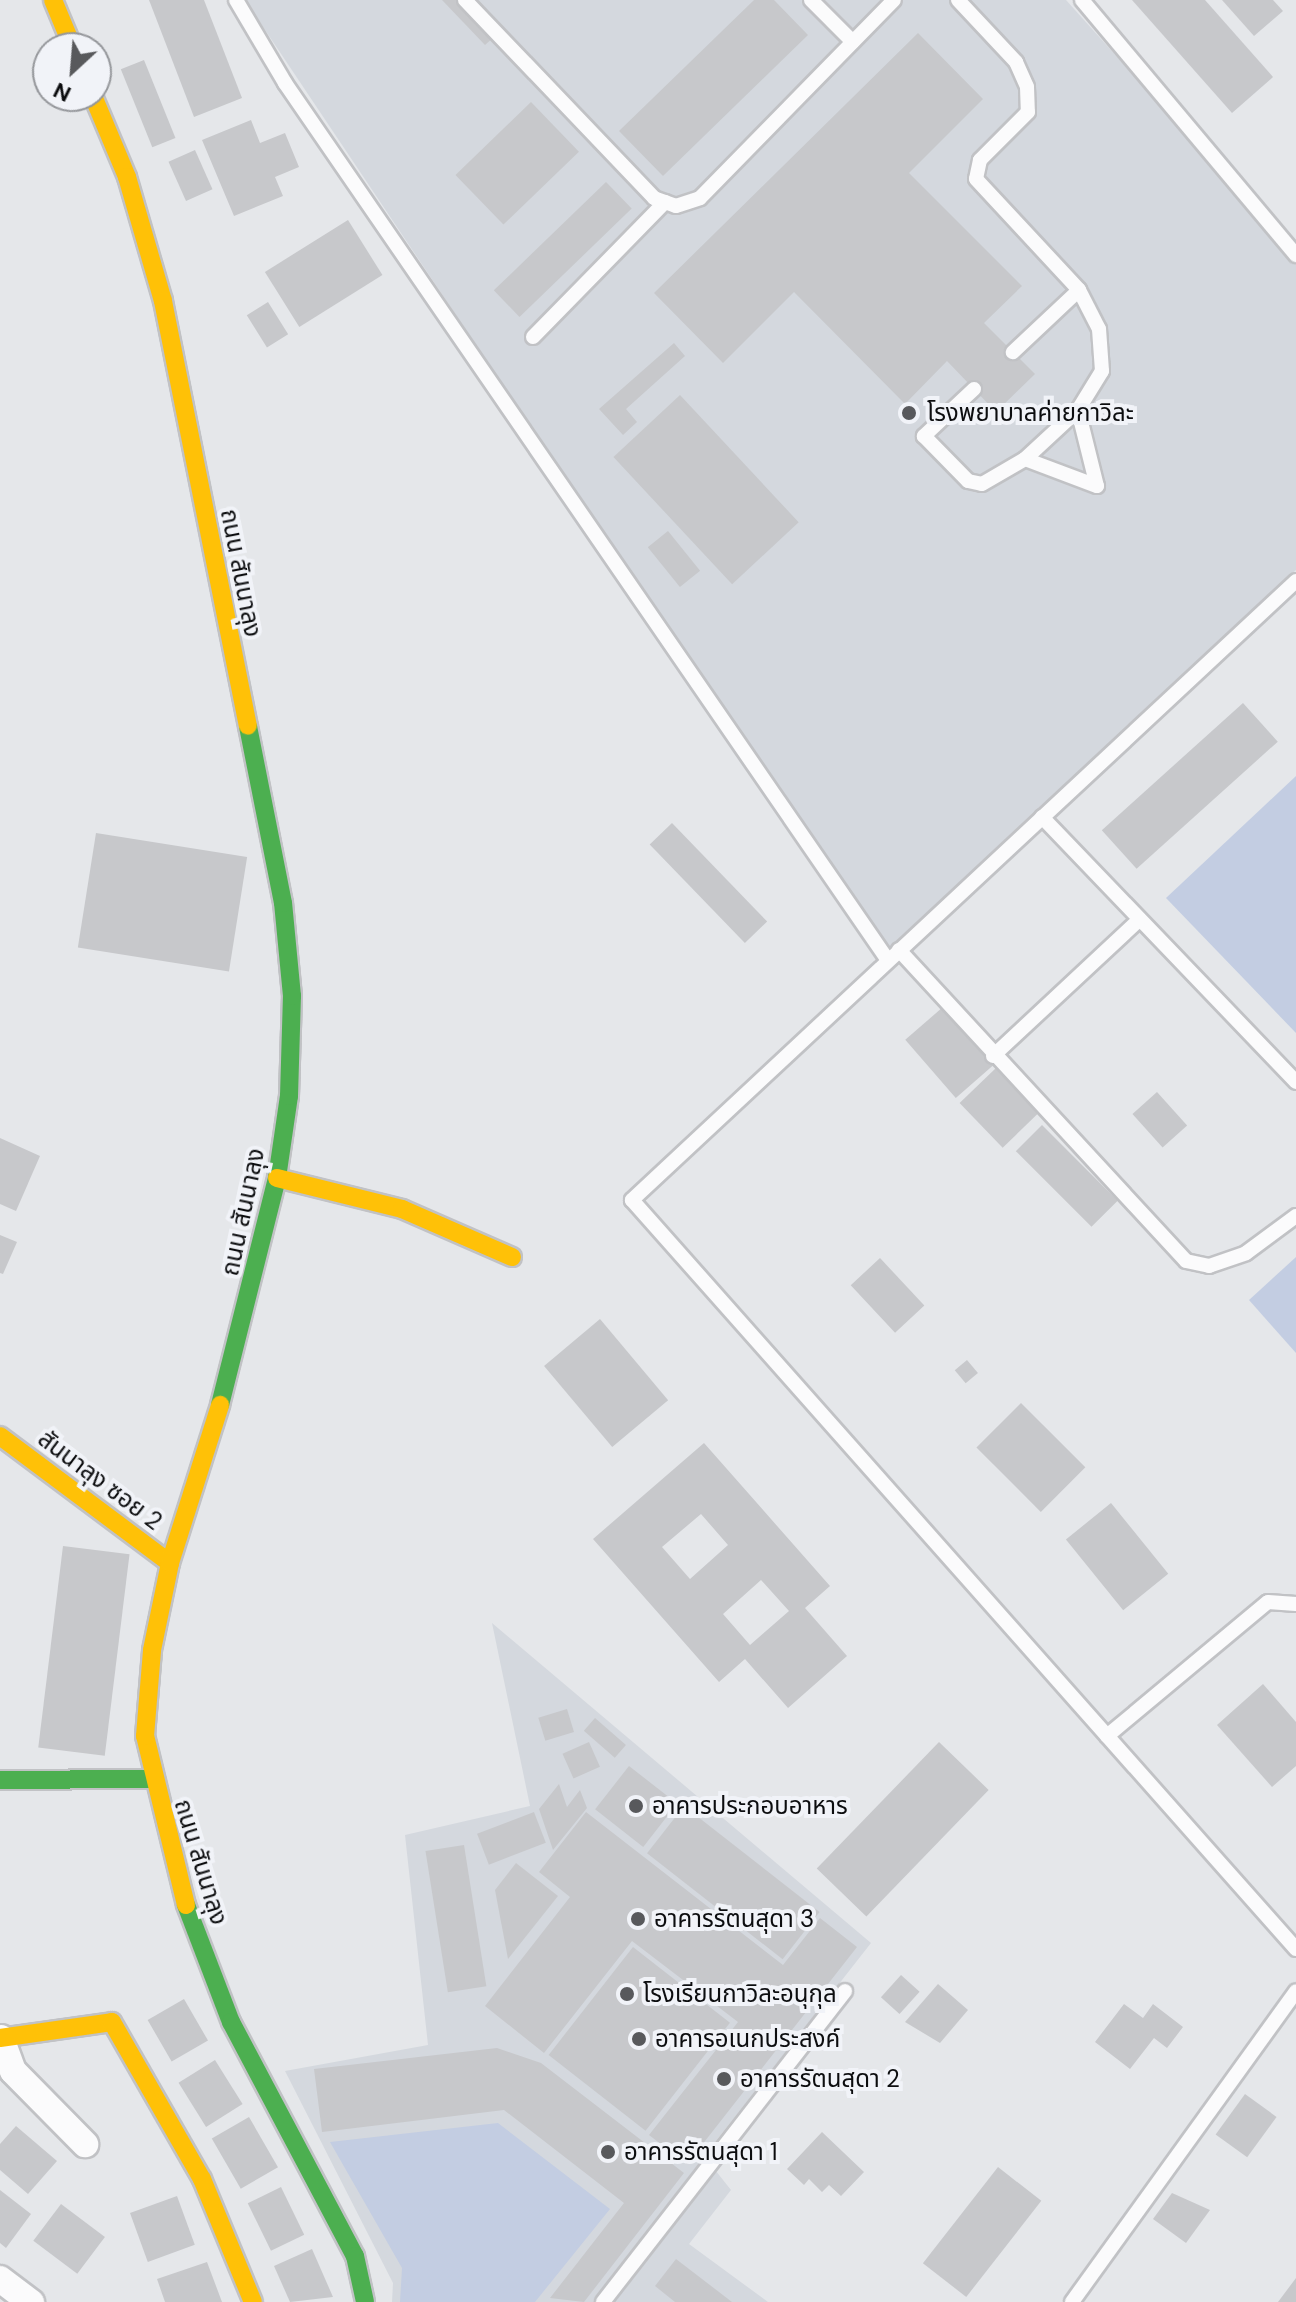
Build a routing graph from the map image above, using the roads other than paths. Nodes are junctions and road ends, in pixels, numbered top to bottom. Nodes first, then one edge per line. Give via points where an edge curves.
1 (53, 0) edge
2 (236, 0) edge
3 (465, 0) edge
4 (811, 0) edge
5 (894, 0) edge
6 (958, 0) edge
7 (1082, 0) edge
8 (66, 32) edge
9 (853, 42) junction
10 (100, 112) edge
11 (665, 202) junction
12 (1296, 255) edge
13 (1079, 290) junction
14 (533, 337) dead end
15 (1013, 352) dead end
16 (974, 389) dead end
17 (1078, 410) junction
18 (1025, 459) junction
19 (1296, 581) edge
20 (1042, 817) junction
21 (1139, 920) junction
22 (893, 954) junction
23 (993, 1056) junction
24 (1296, 1082) edge
25 (277, 1178) junction
26 (1296, 1216) edge
27 (512, 1257) dead end
28 (0, 1436) edge
29 (170, 1563) junction
30 (1296, 1604) edge
31 (1107, 1736) junction
32 (151, 1779) junction
33 (0, 1780) edge
34 (1296, 1949) edge
35 (845, 1991) dead end
36 (1296, 1991) edge
37 (1, 2038) edge
38 (85, 2144) dead end
39 (0, 2279) edge
40 (31, 2302) edge
41 (253, 2302) edge
42 (365, 2302) edge
43 (603, 2302) edge
44 (1072, 2302) edge

1 - 8 street
2 - 22 lane via 285,83
3 - 11 lane via 654,198
4 - 9 lane
5 - 9 lane
6 - 13 lane via 1016,62 1027,87 1028,112 980,160 976,179
7 - 12 lane
9 - 11 lane via 700,198 676,206
10 - 25 street, ถนน สันนาลุง via 127,177 163,301 283,903 292,996 289,1096
11 - 14 lane
13 - 15 lane
13 - 17 lane via 1099,329 1102,371
16 - 18 lane via 924,436 968,481 982,484
17 - 18 lane
17 - 18 lane via 1097,486
19 - 20 lane
20 - 21 lane
20 - 22 lane
21 - 23 lane
21 - 24 lane
22 - 23 lane
22 - 31 lane via 632,1200
23 - 26 lane via 1186,1261 1209,1266 1246,1253
25 - 27 street via 402,1209
25 - 29 street, ถนน สันนาลุง via 232,1367
28 - 29 street, สันนาลุง ซอย 2
29 - 32 street, ถนน สันนาลุง via 152,1650 145,1736
30 - 31 lane via 1268,1602
31 - 34 lane
32 - 33 street
32 - 42 street, ถนน สันนาลุง via 188,1912 231,2022 355,2256
35 - 43 lane
36 - 44 lane
37 - 38 street via 13,2071
37 - 41 street via 112,2022 202,2179
39 - 40 street

